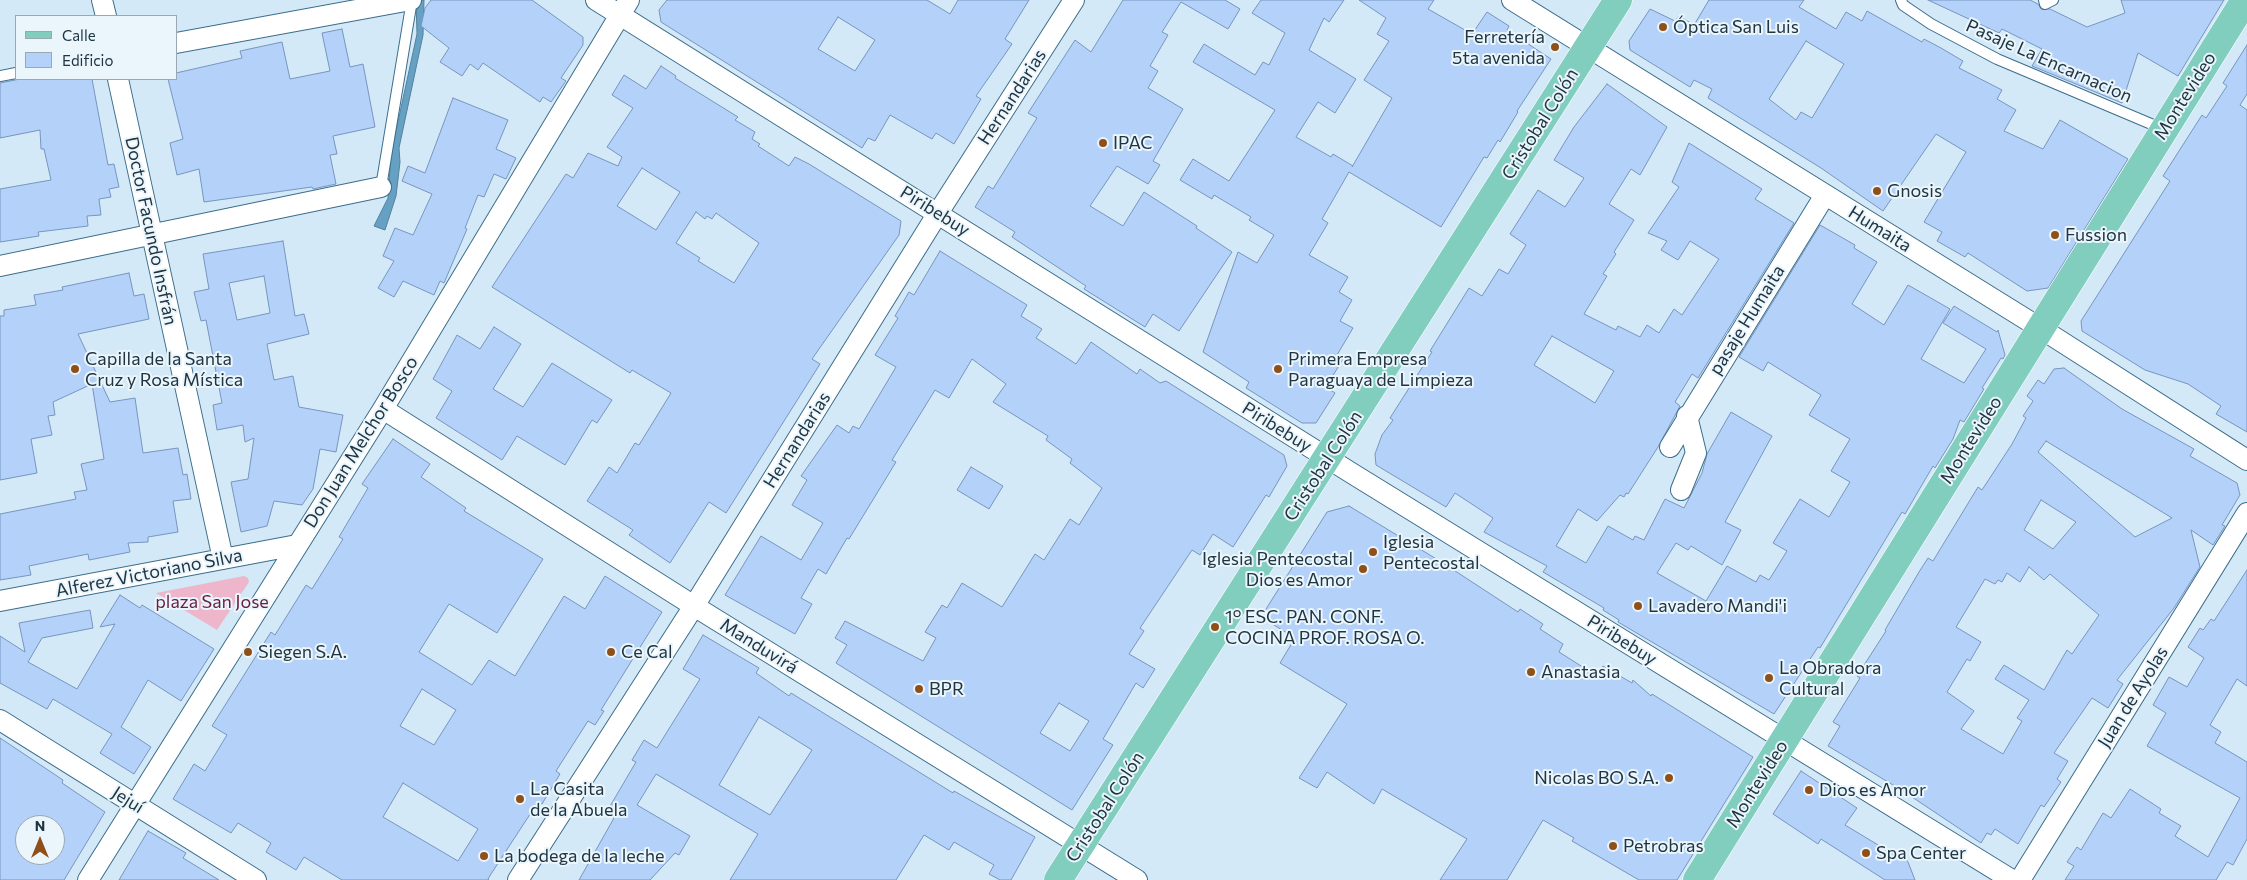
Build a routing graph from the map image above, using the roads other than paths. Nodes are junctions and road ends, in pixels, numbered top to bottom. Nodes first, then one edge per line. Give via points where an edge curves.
1 (102, 0) edge
2 (412, 0) edge
3 (596, 0) edge
4 (1074, 0) edge
5 (1512, 0) edge
6 (1618, 0) edge
7 (1901, 0) edge
8 (2044, 0) edge
9 (2054, 0) edge
10 (2244, 0) edge
11 (624, 7) edge
12 (106, 15) edge
13 (178, 43) edge
14 (1589, 47) junction
15 (15, 73) edge
16 (0, 76) edge
17 (118, 80) edge
18 (2164, 130) junction
19 (381, 187) joint
20 (1825, 195) junction
21 (938, 213) junction
22 (152, 235) junction
23 (0, 266) edge
24 (2040, 328) junction
25 (383, 409) junction
26 (1688, 416) junction
27 (1670, 446) dead end
28 (1328, 458) junction
29 (2247, 460) edge
30 (1681, 490) dead end
31 (2247, 513) edge
32 (297, 545) junction
33 (223, 559) junction
34 (0, 601) edge
35 (694, 606) junction
36 (0, 720) edge
37 (1784, 740) junction
38 (135, 805) junction
39 (1081, 845) junction
40 (88, 880) edge
41 (256, 880) edge
42 (518, 880) edge
43 (1058, 880) edge
44 (1137, 880) edge
45 (1697, 880) edge
46 (2012, 880) edge
47 (2020, 880) edge

1 - 12 street
2 - 13 street
2 - 19 lane
3 - 11 street, Piribebuy
4 - 21 street, Hernandarias
5 - 14 street, Humaita
6 - 14 main road, Cristobal Colón
7 - 18 lane, Pasaje La Encarnacion via 1903,5 1931,24 1997,59
8 - 9 lane via 2045,4
10 - 18 main road, Montevideo
11 - 21 street, Piribebuy
11 - 25 street, Don Juan Melchor Bosco
14 - 20 street, Humaita
14 - 28 main road, Cristobal Colón
15 - 16 lane
17 - 22 street, Doctor Facundo Insfrán
18 - 24 main road, Montevideo
19 - 22 street
20 - 24 street, Humaita
20 - 26 street, pasaje Humaita
21 - 28 street, Piribebuy
21 - 35 street, Hernandarias
22 - 23 street
22 - 33 street, Doctor Facundo Insfrán
24 - 29 street, Humaita
24 - 37 main road, Montevideo
25 - 32 street, Don Juan Melchor Bosco
25 - 35 street, Manduvirá
26 - 27 street, pasaje Humaita
26 - 30 street via 1696,453
28 - 37 street, Piribebuy
28 - 39 main road, Cristobal Colón
31 - 47 street, Juan de Ayolas
32 - 33 street, Alferez Victoriano Silva
32 - 38 street, Don Juan Melchor Bosco
33 - 34 street, Alferez Victoriano Silva
35 - 39 street, Manduvirá
35 - 42 street, Hernandarias
36 - 38 street, Jejuí
37 - 45 main road, Montevideo
37 - 46 street, Piribebuy
38 - 40 street, Don Juan Melchor Bosco
38 - 41 street, Jejuí
39 - 43 main road, Cristobal Colón
39 - 44 street, Manduvirá

